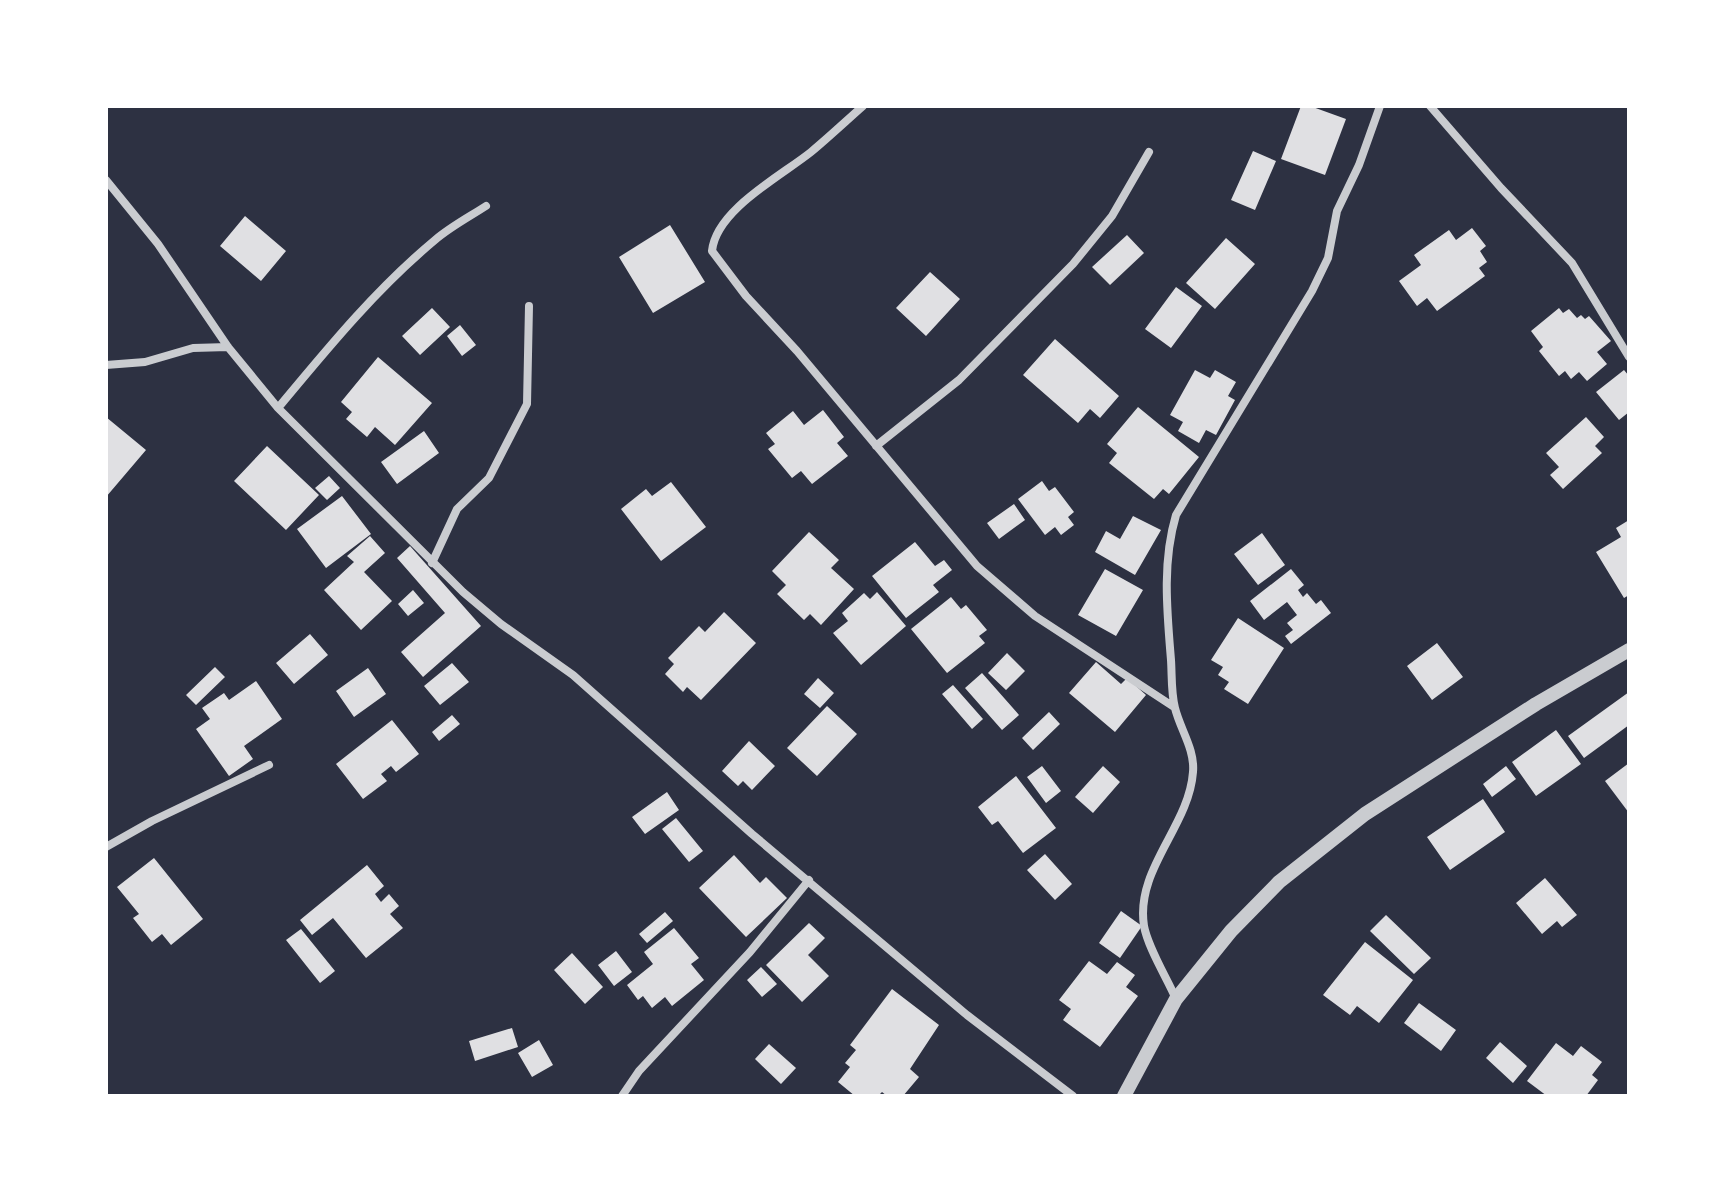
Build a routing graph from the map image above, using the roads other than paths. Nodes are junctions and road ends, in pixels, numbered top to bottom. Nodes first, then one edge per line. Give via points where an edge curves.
1 (863, 106) edge
2 (1380, 106) edge
3 (1430, 106) edge
4 (1149, 152) dead end
5 (106, 180) edge
6 (486, 206) dead end
7 (529, 306) dead end
8 (228, 347) junction
9 (1629, 357) edge
10 (106, 365) edge
11 (278, 408) junction
12 (876, 446) junction
13 (432, 563) junction
14 (1629, 650) edge
15 (1174, 707) junction
16 (269, 765) dead end
17 (106, 847) edge
18 (809, 880) junction
19 (1176, 999) junction
20 (622, 1096) edge
21 (1073, 1096) edge
22 (1124, 1096) edge

1 - 12 street via 740,205 719,230 712,251
2 - 15 street via 1337,211 1328,258 1312,291 1176,515 1167,568
3 - 9 street via 1572,263
4 - 12 street via 1112,216 1073,264 959,380
5 - 8 street via 158,244
6 - 11 street via 437,238 396,275
7 - 13 street via 527,404 489,478 457,509
8 - 10 street via 193,348 145,362
8 - 11 street
11 - 13 street
12 - 15 street via 1008,595
13 - 18 street via 492,616 573,675
14 - 19 street via 1365,814 1279,882
15 - 19 street via 1194,769 1144,905 1145,928
16 - 17 street
18 - 20 street
18 - 21 street via 967,1015
19 - 22 street

